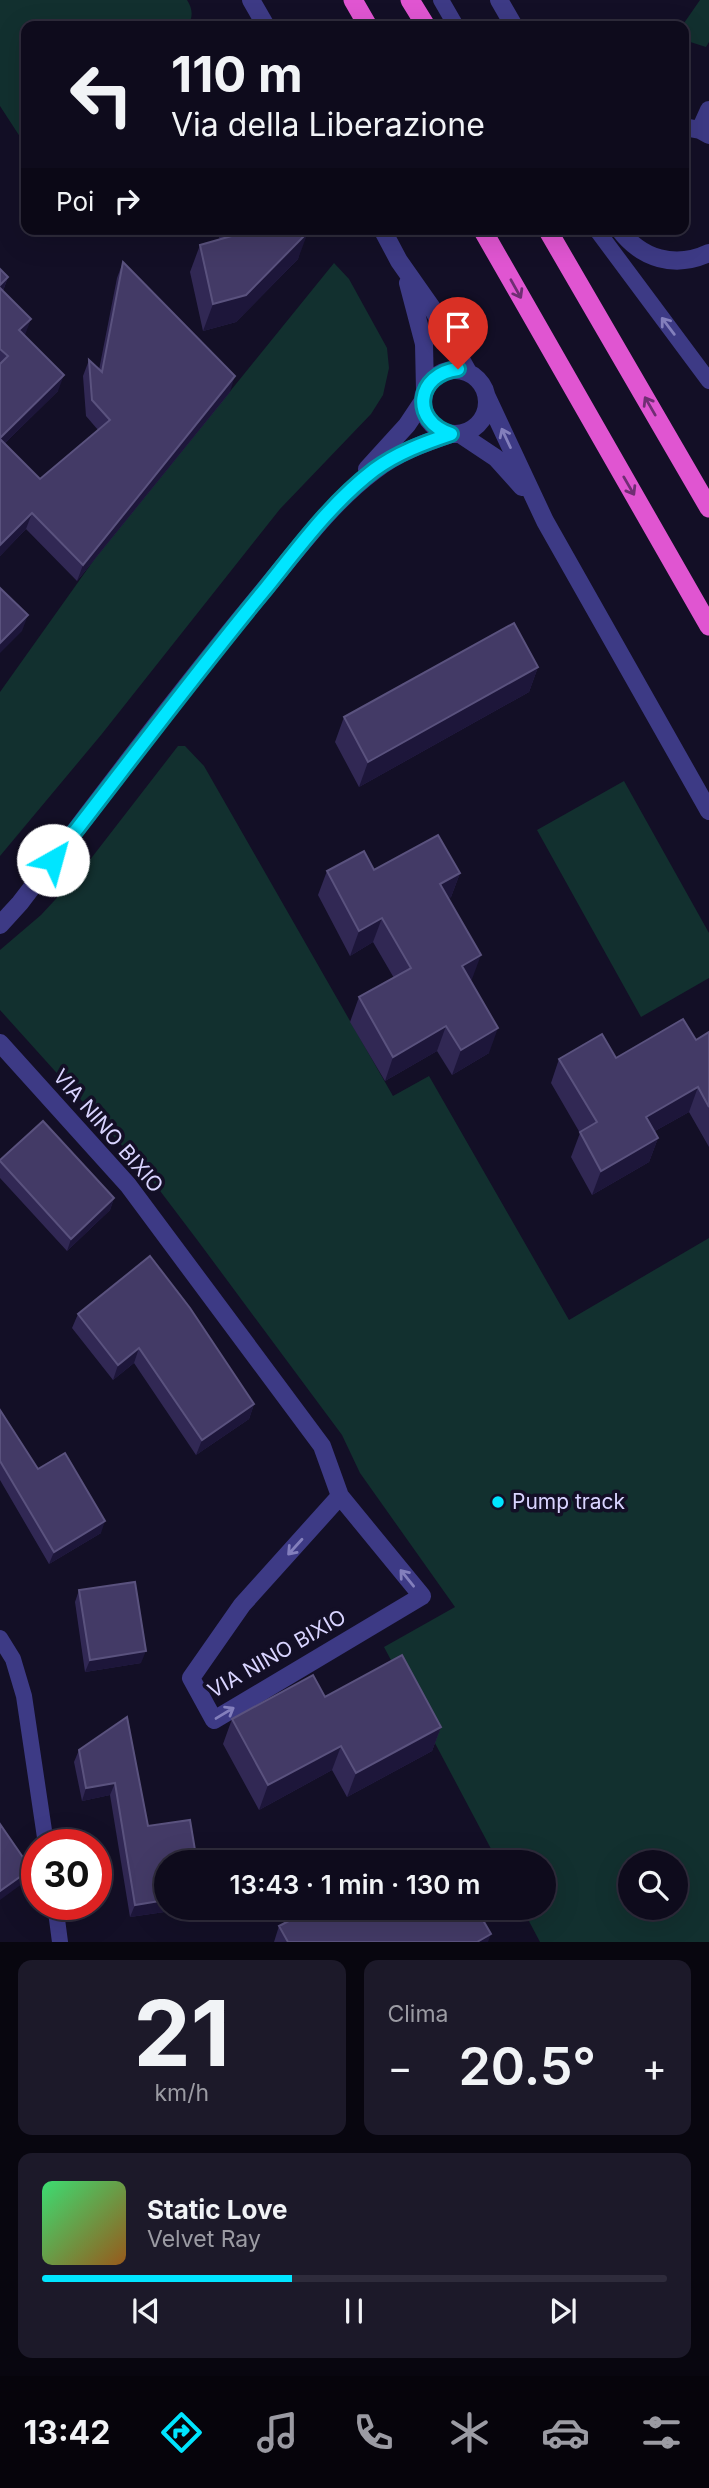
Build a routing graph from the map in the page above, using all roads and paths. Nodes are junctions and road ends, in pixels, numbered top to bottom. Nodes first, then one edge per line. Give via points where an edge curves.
1 (251, 0) edge
2 (353, 0) edge
3 (410, 0) edge
4 (441, 0) edge
5 (499, 0) edge
6 (263, 21) edge
7 (365, 21) edge
8 (423, 21) edge
9 (453, 21) edge
10 (511, 21) edge
11 (709, 110) edge
12 (698, 130) edge
13 (385, 235) edge
14 (485, 235) edge
15 (550, 235) edge
16 (600, 235) edge
17 (624, 235) edge
18 (709, 253) edge
19 (399, 261) junction
20 (468, 372) junction
21 (709, 381) edge
22 (424, 396) junction
23 (487, 397) junction
24 (456, 434) junction
25 (356, 486) junction
26 (709, 508) edge
27 (545, 522) junction
28 (709, 626) edge
29 (709, 811) edge
30 (0, 925) edge
31 (0, 1043) edge
32 (340, 1496) junction
33 (0, 1638) edge
34 (44, 1829) edge
35 (57, 1920) edge
36 (60, 1942) edge

1 - 6 street
2 - 7 highway
3 - 8 highway
4 - 9 lane
5 - 10 street
11 - 12 street
13 - 19 street
14 -> 28 highway
26 -> 15 highway
21 -> 16 lane
17 - 18 street via 636,248 657,259 677,262
19 - 20 street via 432,307
19 - 22 street via 412,292 424,344
20 - 22 street via 458,369 438,374
20 - 23 street via 484,387
22 - 24 street via 428,419 442,431
22 - 25 street via 407,425
23 - 24 street via 484,417 470,431
27 -> 23 street
24 - 25 street via 391,459
24 - 27 street via 483,448 507,469
25 - 30 street via 219,644
27 - 29 street
31 - 32 street, VIA NINO BIXIO via 128,1185 321,1446
32 -> 32 street, VIA NINO BIXIO via 242,1605 191,1678 215,1720 422,1596
33 - 34 lane via 13,1659 24,1696
35 - 36 lane

